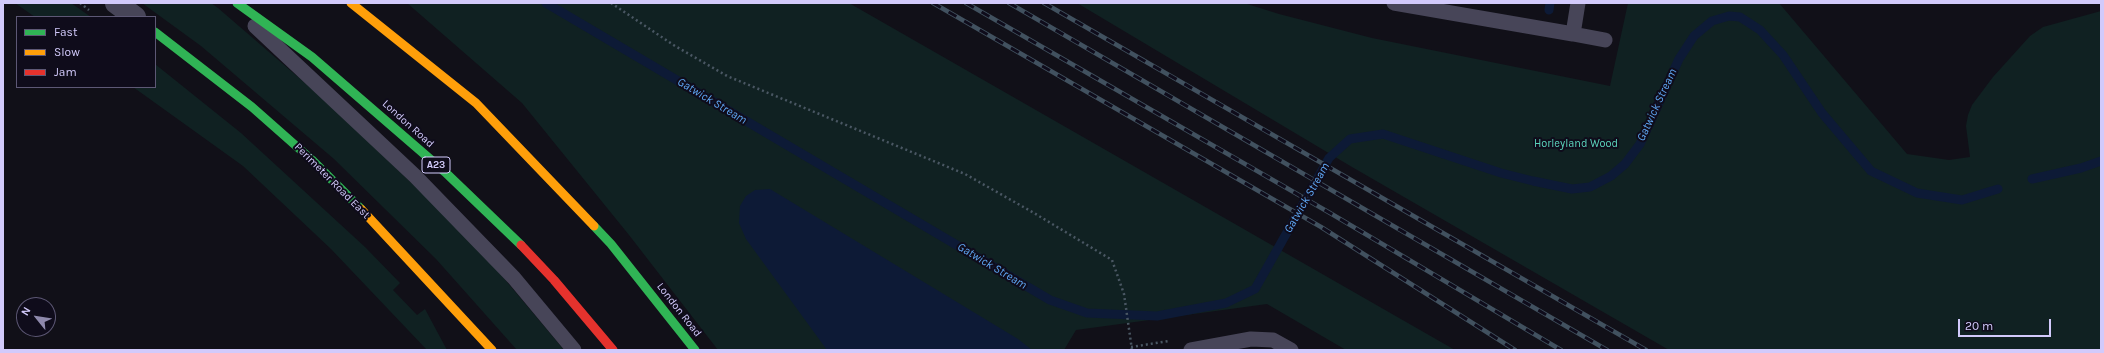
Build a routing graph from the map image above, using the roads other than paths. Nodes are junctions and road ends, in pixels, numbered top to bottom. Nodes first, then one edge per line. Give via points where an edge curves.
1 (116, 3) edge
2 (232, 3) edge
3 (237, 3) edge
4 (350, 3) edge
5 (1394, 3) edge
6 (1578, 3) edge
7 (134, 16) edge
8 (156, 33) edge
9 (1573, 34) junction
10 (1605, 40) dead end
11 (492, 350) edge
12 (574, 350) edge
13 (613, 350) edge
14 (695, 350) edge
15 (1194, 350) edge
16 (1291, 350) edge

1 - 7 street
2 - 12 lane via 415,176 514,278
3 - 13 main road, London Road / A23 via 330,71 450,177 554,280
4 - 14 main road, London Road via 470,98 521,148 611,244
5 - 9 lane
6 - 9 lane
8 - 11 main road, Perimeter Road East via 252,107 318,164
9 - 10 lane
15 - 16 lane via 1251,339 1273,340

